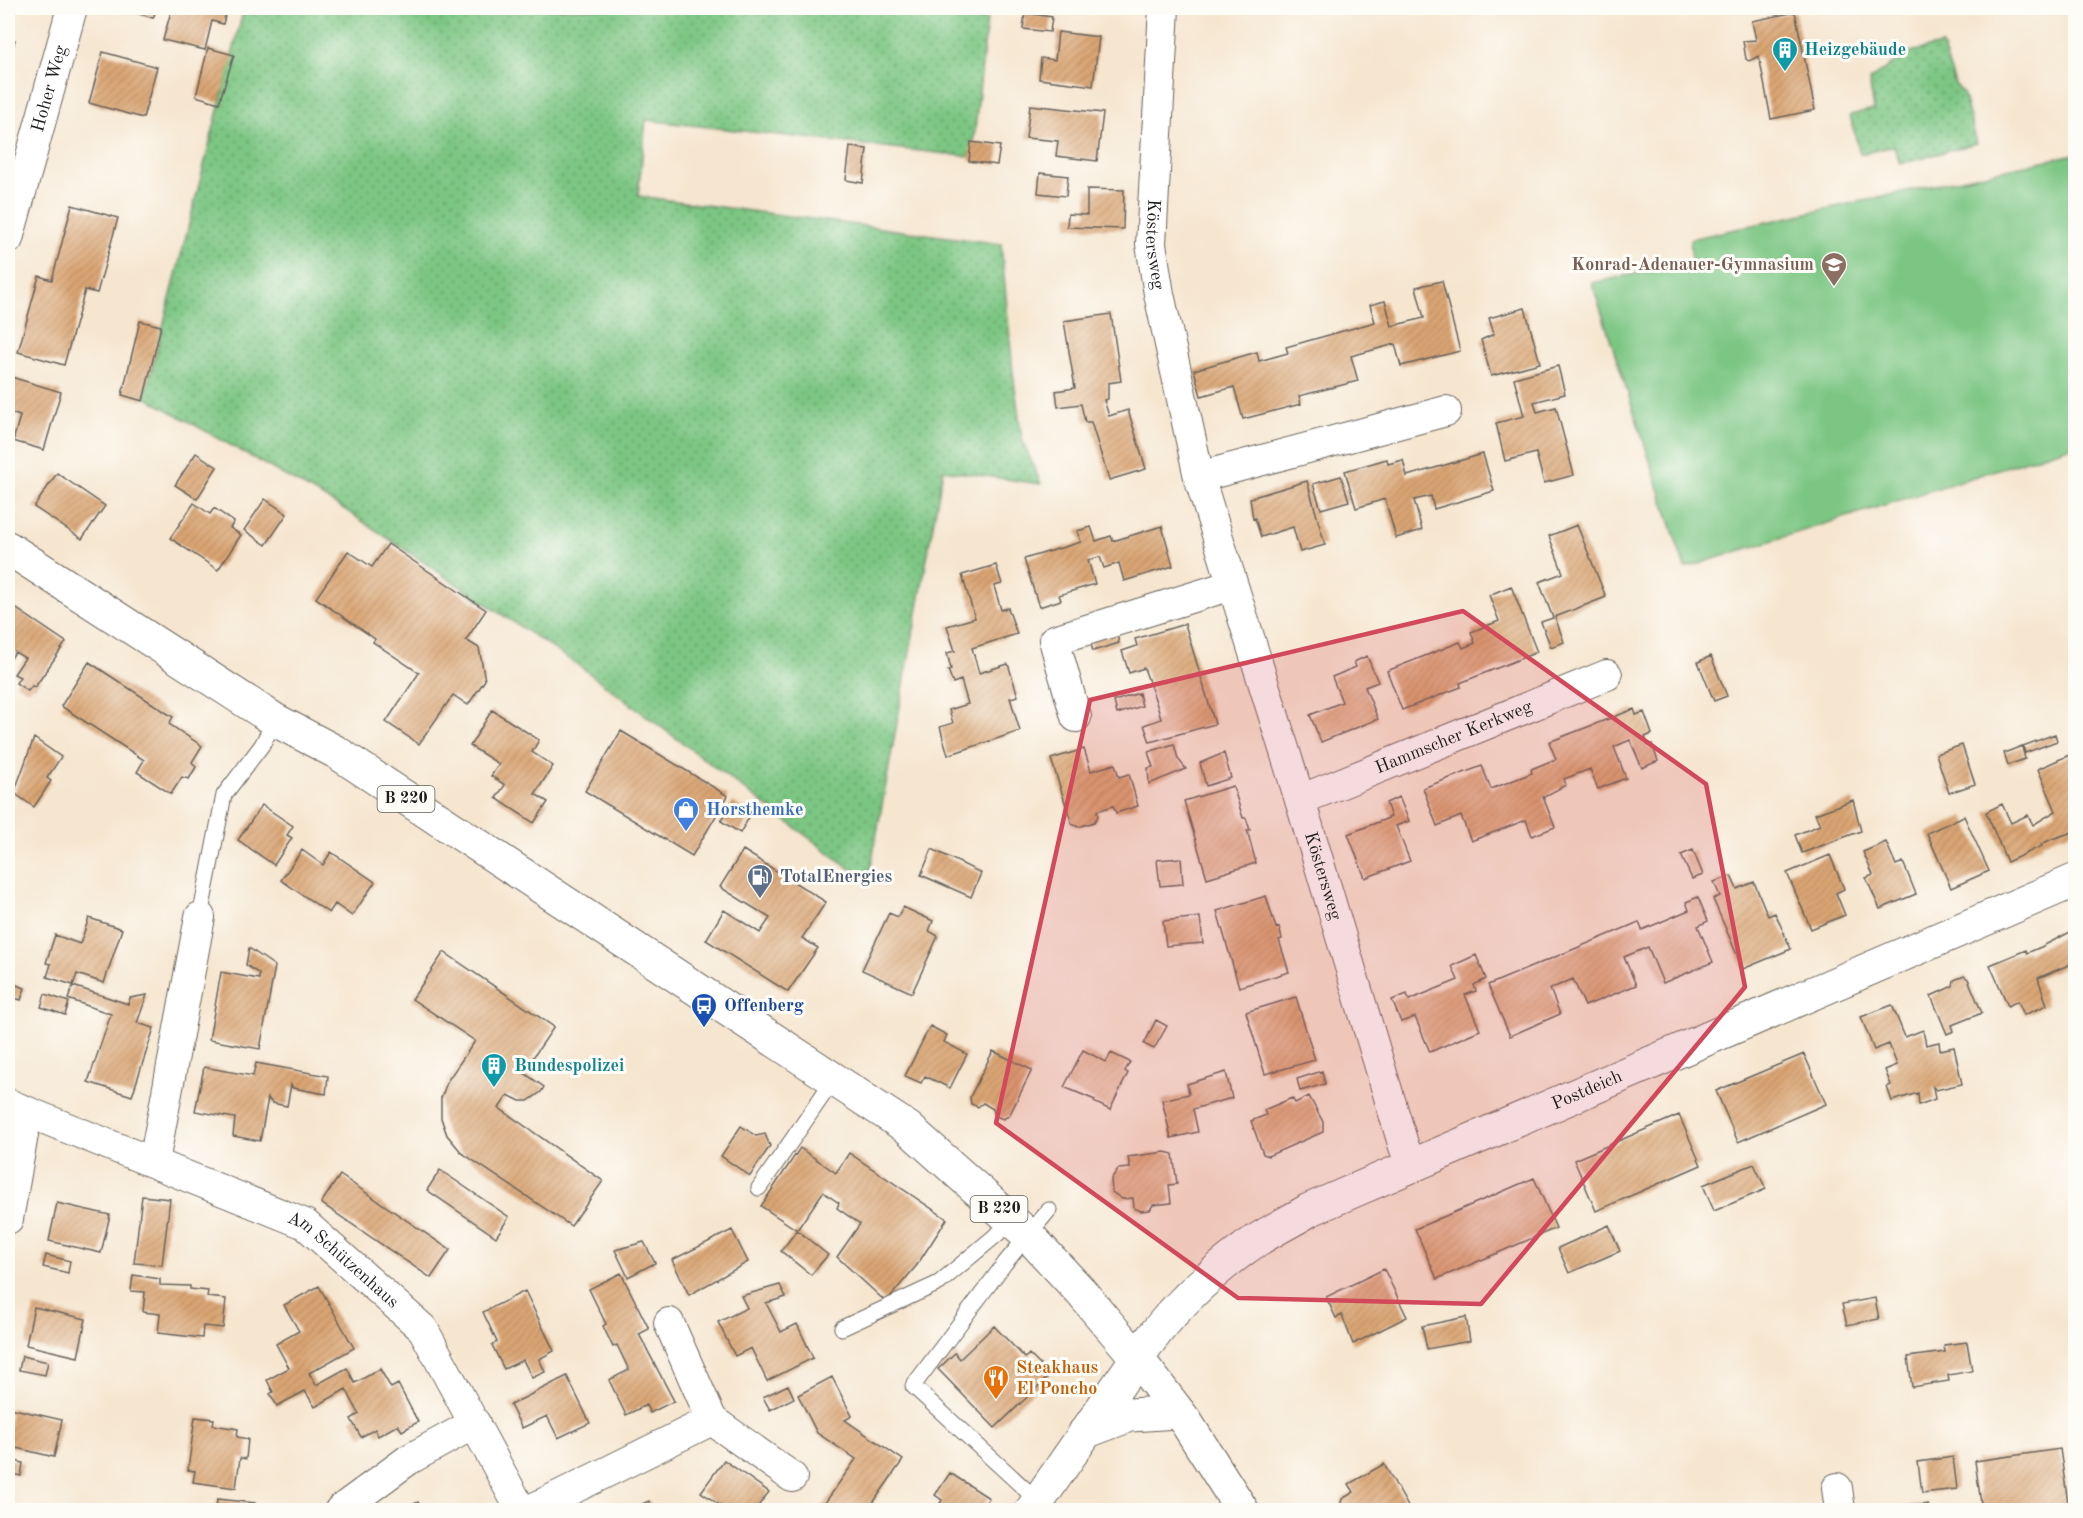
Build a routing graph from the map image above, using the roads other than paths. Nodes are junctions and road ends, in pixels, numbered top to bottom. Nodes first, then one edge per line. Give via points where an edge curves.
1 (72, 8) edge
2 (1164, 8) edge
3 (17, 166) edge
4 (8, 239) edge
5 (1446, 411) dead end
6 (1199, 477) junction
7 (8, 548) edge
8 (1232, 585) junction
9 (1607, 675) dead end
10 (1076, 717) dead end
11 (275, 720) junction
12 (1300, 800) junction
13 (2076, 880) edge
14 (200, 917) joint
15 (834, 1079) junction
16 (17, 1108) edge
17 (154, 1162) junction
18 (1413, 1167) junction
19 (759, 1188) dead end
20 (1049, 1210) dead end
21 (8, 1219) edge
22 (1020, 1227) junction
23 (669, 1323) dead end
24 (842, 1328) dead end
25 (1137, 1358) junction
26 (1178, 1412) junction
27 (712, 1420) junction
28 (476, 1423) junction
29 (1085, 1432) junction
30 (792, 1477) dead end
31 (1035, 1506) edge
32 (340, 1510) edge
33 (521, 1510) edge
34 (530, 1510) edge
35 (1242, 1510) edge

1 - 3 street, Hoher Weg
2 - 6 street, Köstersweg via 1151,244
3 - 4 street, Hoher Weg
5 - 6 street
6 - 8 street, Köstersweg
7 - 11 main road, B 220
8 - 10 street via 1054,640
8 - 12 street, Köstersweg
9 - 12 street, Hammscher Kerkweg
11 - 14 lane via 262,745 224,795
11 - 15 main road, B 220 via 336,752
12 - 18 street, Köstersweg
13 - 18 main road, Postdeich
14 - 17 street
15 - 19 lane
15 - 22 main road, B 220 via 908,1128
16 - 17 street, Am Schützenhaus
16 - 21 street, Am Schützenhaus
17 - 28 street, Am Schützenhaus via 305,1224 423,1329
18 - 25 main road, Postdeich via 1309,1210 1245,1248 1200,1285 1157,1329
20 - 22 lane
22 - 24 lane via 939,1284
22 - 25 main road, B 220
22 - 31 lane via 912,1386
23 - 27 street
25 - 26 main road, B 220
25 - 29 main road, Postdeich
26 - 29 main road via 1130,1415
26 - 35 main road, B 220
27 - 30 street
27 - 34 street
28 - 32 street via 408,1460
28 - 33 street, Am Schützenhaus
29 - 31 main road, Postdeich

